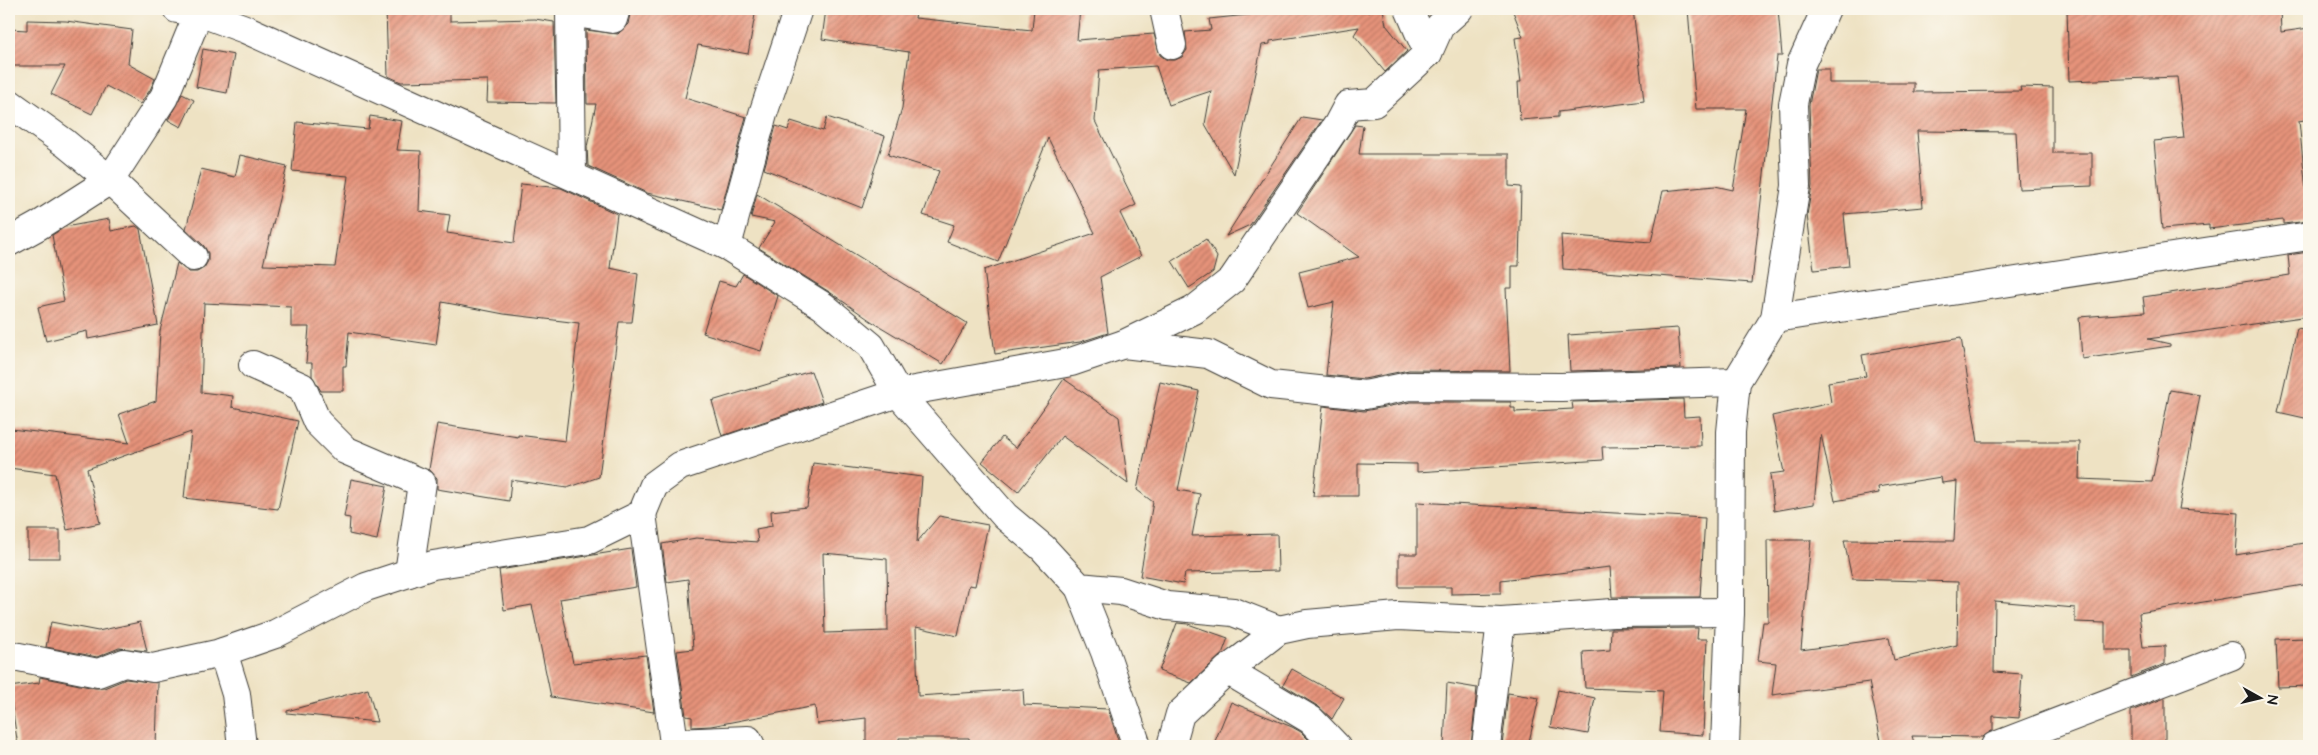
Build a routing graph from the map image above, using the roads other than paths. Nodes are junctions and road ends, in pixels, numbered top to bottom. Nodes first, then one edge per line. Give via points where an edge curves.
1 (616, 9) edge
2 (798, 9) edge
3 (1164, 9) edge
4 (1409, 9) edge
5 (1459, 9) edge
6 (1826, 9) edge
7 (188, 10) edge
8 (1172, 45) dead end
9 (1428, 53) junction
10 (9, 102) edge
11 (572, 175) junction
12 (110, 180) junction
13 (2309, 236) edge
14 (9, 242) edge
15 (727, 246) junction
16 (193, 256) dead end
17 (1775, 318) junction
18 (1124, 344) junction
19 (253, 365) dead end
20 (1736, 382) junction
21 (898, 393) junction
22 (642, 514) junction
23 (409, 574) junction
24 (1079, 587) junction
25 (1730, 612) junction
26 (1502, 621) junction
27 (1279, 630) junction
28 (223, 652) junction
29 (9, 655) edge
30 (2232, 656) dead end
31 (1227, 670) junction
32 (242, 746) edge
33 (751, 746) edge
34 (1137, 746) edge
35 (1171, 746) edge
36 (1336, 746) edge
37 (1486, 746) edge
38 (1726, 746) edge
39 (1996, 746) edge

1 - 11 street via 613,19 570,12
2 - 15 street via 763,114
3 - 8 street
4 - 9 street
5 - 9 street via 1440,26
6 - 17 street via 1801,64 1793,104 1796,186
7 - 11 street via 246,29
7 - 12 street via 164,97
9 - 18 street via 1374,103 1348,104 1338,124 1232,280 1194,310
10 - 12 street
11 - 15 street
12 - 14 street
12 - 16 street
13 - 17 street
15 - 21 street via 823,306 871,346
17 - 20 street
18 - 20 street via 1208,354 1271,385 1365,395 1409,386 1562,387
18 - 21 street via 1071,362
19 - 23 street via 302,387 317,422 345,450 422,484
20 - 25 street via 1731,432
21 - 22 street via 680,466 654,485
21 - 24 street via 1004,516 1042,548
22 - 23 street via 589,540 433,565
22 - 33 street via 674,742 748,740
23 - 28 street via 366,587 275,634
24 - 27 street via 1122,591 1167,606 1233,612
24 - 34 street
25 - 26 street via 1613,613
25 - 38 street
26 - 27 street via 1398,616 1307,624
26 - 37 street
27 - 31 street
28 - 29 street via 153,668 124,663 98,672
28 - 32 street via 236,694
30 - 39 street
31 - 35 street via 1180,714
31 - 36 street via 1311,720

